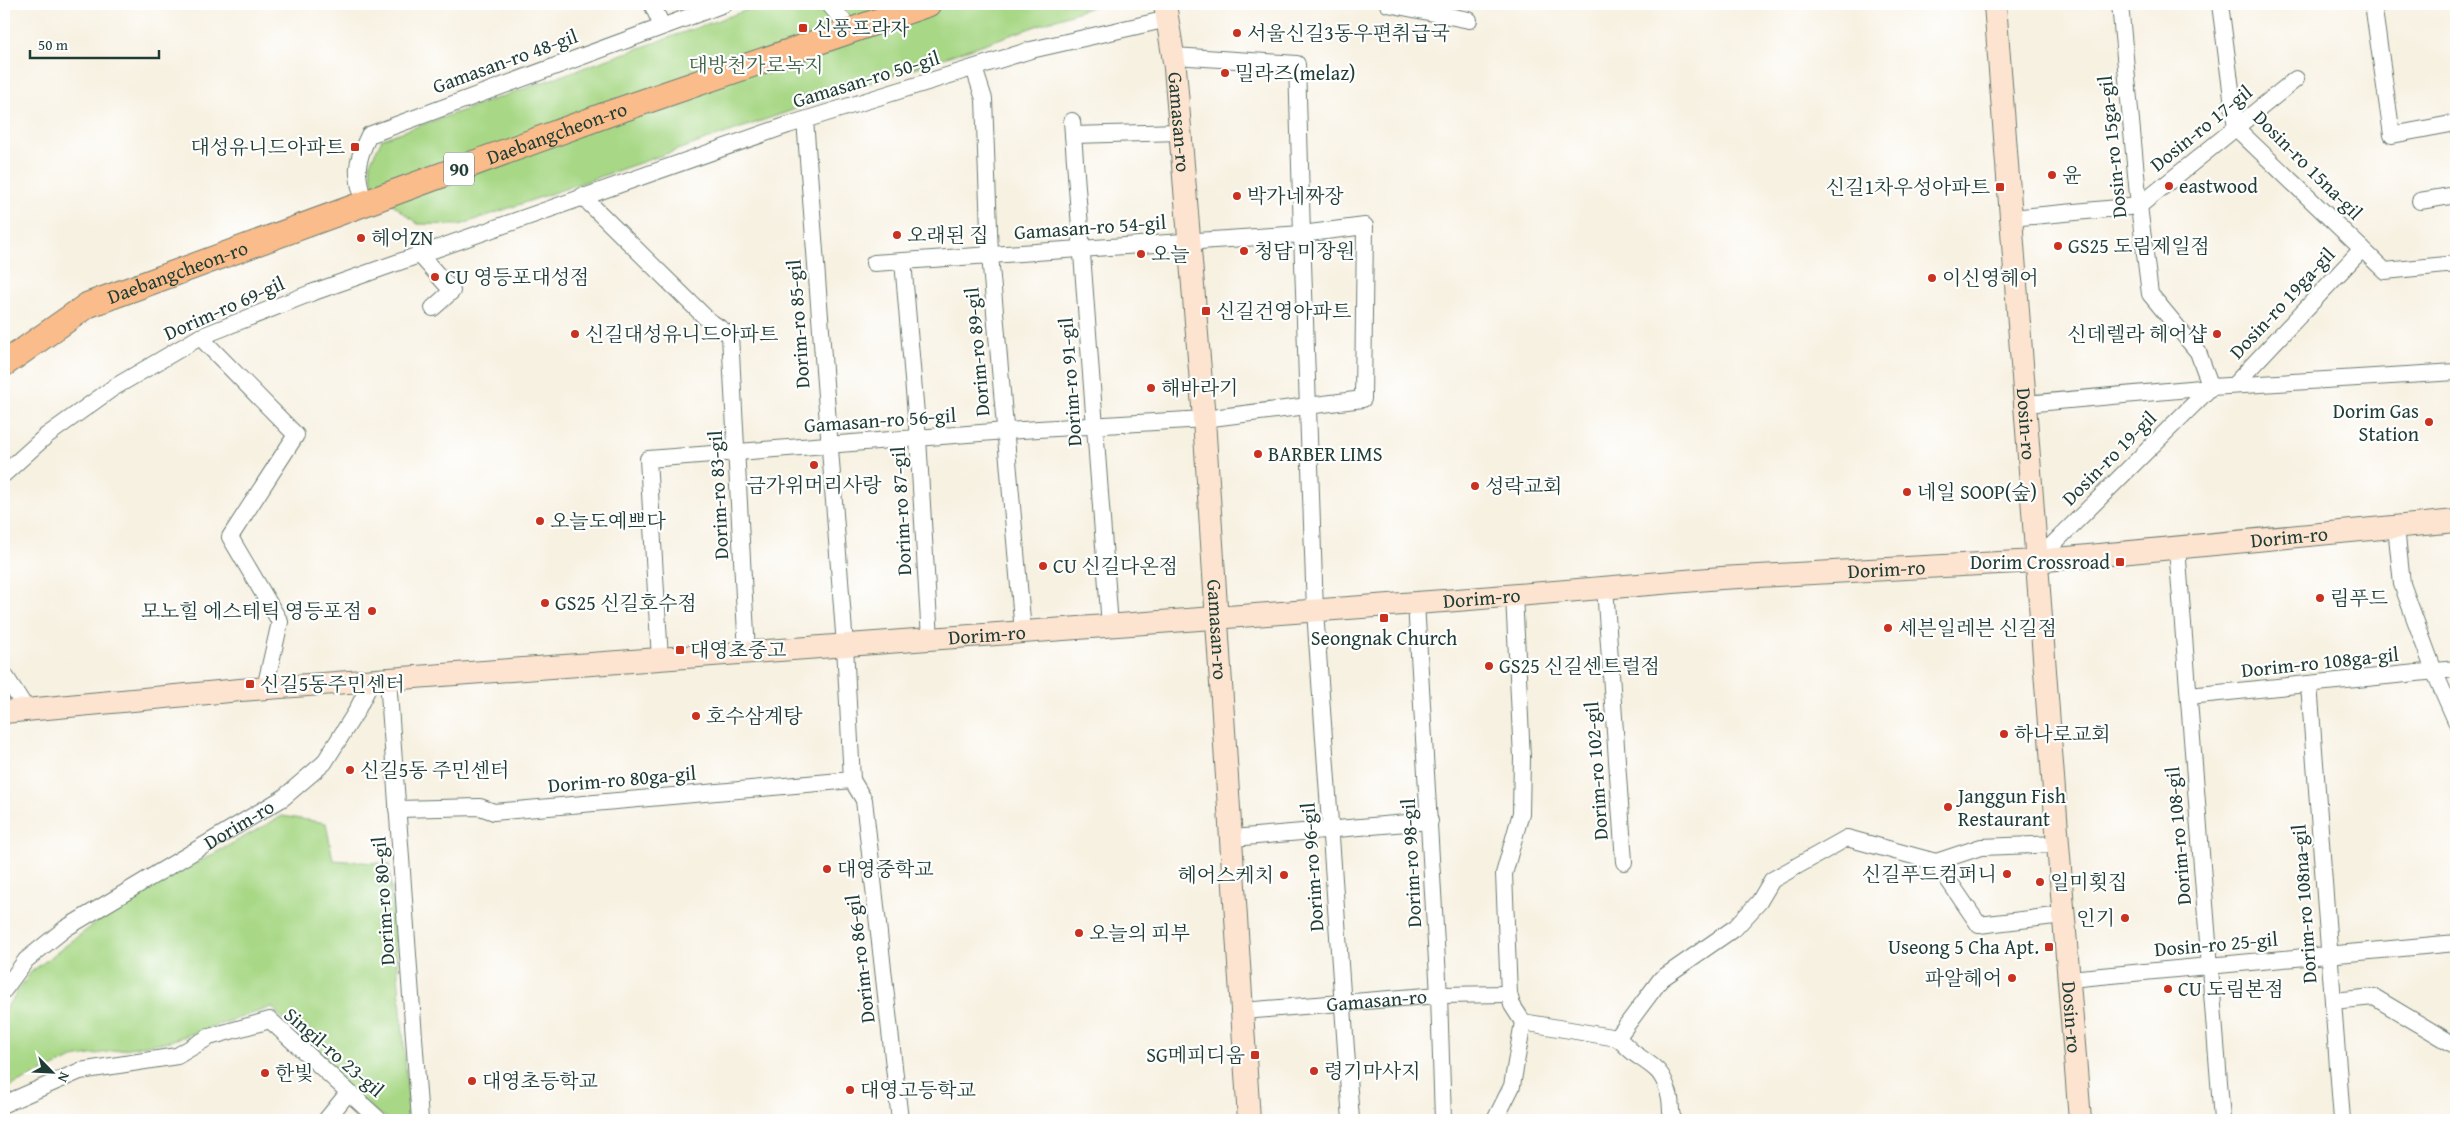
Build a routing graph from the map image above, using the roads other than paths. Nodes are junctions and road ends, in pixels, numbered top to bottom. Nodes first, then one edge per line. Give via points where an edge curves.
1 (652, 4) edge
2 (724, 4) edge
3 (829, 4) edge
4 (928, 4) edge
5 (1388, 4) edge
6 (1995, 4) edge
7 (2120, 4) edge
8 (2220, 4) edge
9 (2373, 4) edge
10 (1167, 12) edge
11 (1469, 20) dead end
12 (662, 26) junction
13 (851, 30) junction
14 (1174, 56) junction
15 (974, 68) junction
16 (2296, 79) dead end
17 (805, 120) junction
18 (2456, 123) edge
19 (2236, 128) junction
20 (1180, 132) junction
21 (2456, 195) edge
22 (582, 196) junction
23 (2420, 201) dead end
24 (364, 204) junction
25 (2139, 206) junction
26 (2011, 218) junction
27 (1302, 234) junction
28 (1188, 241) junction
29 (1082, 249) junction
30 (2362, 249) junction
31 (427, 253) junction
32 (990, 255) junction
33 (902, 261) junction
34 (874, 263) dead end
35 (2456, 264) edge
36 (433, 308) dead end
37 (200, 337) junction
38 (4, 364) edge
39 (2456, 372) edge
40 (2234, 386) junction
41 (2211, 387) junction
42 (2025, 404) junction
43 (1307, 406) junction
44 (1204, 419) junction
45 (1095, 426) junction
46 (1006, 431) junction
47 (918, 438) junction
48 (828, 445) junction
49 (737, 452) junction
50 (4, 474) edge
51 (2456, 521) edge
52 (2396, 527) junction
53 (2176, 548) junction
54 (2036, 560) junction
55 (1605, 588) junction
56 (1514, 595) junction
57 (1416, 603) junction
58 (1315, 611) junction
59 (1218, 618) junction
60 (1110, 626) junction
61 (1023, 632) junction
62 (930, 639) junction
63 (844, 646) junction
64 (747, 653) junction
65 (660, 659) junction
66 (2456, 669) edge
67 (2434, 671) junction
68 (4, 674) edge
69 (380, 680) junction
70 (2309, 684) junction
71 (265, 688) junction
72 (2188, 696) junction
73 (27, 710) junction
74 (4, 712) edge
75 (2456, 720) edge
76 (852, 780) junction
77 (397, 809) junction
78 (1430, 821) junction
79 (1330, 830) junction
80 (1233, 838) junction
81 (2058, 844) junction
82 (1624, 862) dead end
83 (1936, 862) junction
84 (2063, 916) junction
85 (2456, 943) edge
86 (2329, 955) junction
87 (2210, 966) junction
88 (2069, 979) junction
89 (4, 990) edge
90 (1509, 994) junction
91 (1440, 995) junction
92 (2333, 1001) junction
93 (1342, 1003) junction
94 (1243, 1012) junction
95 (1523, 1022) junction
96 (1617, 1038) junction
97 (2456, 1046) edge
98 (348, 1093) junction
99 (4, 1104) edge
100 (326, 1120) edge
101 (379, 1120) edge
102 (420, 1120) edge
103 (900, 1120) edge
104 (1249, 1120) edge
105 (1351, 1120) edge
106 (1443, 1120) edge
107 (1495, 1120) edge
108 (1674, 1120) edge
109 (2080, 1120) edge
110 (2222, 1120) edge
111 (2342, 1120) edge

1 - 12 street
2 - 12 street, Gamasan-ro 48-gil
3 - 13 street
4 - 13 main road, Daebangcheon-ro / 90
5 - 11 street
6 - 26 main road, Dosin-ro
7 - 25 street, Dosin-ro 15ga-gil
8 - 19 street, Dosin-ro 15na-gil
9 - 18 street via 2392,134
10 - 14 main road, Gamasan-ro
10 - 15 street, Gamasan-ro 50-gil
12 - 24 street, Gamasan-ro 48-gil via 369,135 358,157 357,177
13 - 24 main road, Daebangcheon-ro / 90 via 608,114
14 - 20 main road, Gamasan-ro
14 - 27 street via 1297,64
15 - 17 street, Gamasan-ro 50-gil
15 - 32 street, Dorim-ro 89-gil via 984,99
16 - 19 street, Dosin-ro 17-gil
17 - 22 street, Gamasan-ro 50-gil
17 - 48 street, Dorim-ro 85-gil
19 - 25 street, Dosin-ro 17-gil
19 - 30 street, Dosin-ro 15na-gil
20 - 28 main road, Gamasan-ro
20 - 29 street, Dorim-ro 91-gil via 1072,128
21 - 23 street
22 - 31 street, Gamasan-ro 50-gil
22 - 49 street, Dorim-ro 83-gil via 708,320 730,335
24 - 38 main road, Daebangcheon-ro / 90 via 88,305
25 - 26 street
25 - 41 street, Dosin-ro 15ga-gil via 2150,294 2198,352
26 - 42 main road, Dosin-ro
27 - 28 street
27 - 43 street
27 - 43 street via 1366,226 1363,399
28 - 29 street, Gamasan-ro 54-gil
28 - 44 main road, Gamasan-ro
29 - 32 street, Gamasan-ro 54-gil
29 - 45 street, Dorim-ro 91-gil
30 - 35 street, Dosin-ro 15na-gil via 2385,271
30 - 40 street, Dosin-ro 19ga-gil
31 - 36 street via 452,290
31 - 37 street, Dorim-ro 69-gil via 310,293
32 - 33 street, Gamasan-ro 54-gil
32 - 46 street, Dorim-ro 89-gil
33 - 34 street, Gamasan-ro 54-gil
33 - 47 street, Dorim-ro 87-gil
37 - 50 street, Dorim-ro 69-gil via 113,388 46,436
37 - 71 street via 296,435 230,537 280,622
39 - 40 street, Dosin-ro 19-gil
40 - 41 street, Dosin-ro 19-gil
41 - 42 street, Dosin-ro 19-gil
41 - 54 street, Dosin-ro 19-gil
42 - 54 main road, Dosin-ro
43 - 44 street
43 - 58 street
44 - 45 street, Gamasan-ro 56-gil
44 - 59 main road, Gamasan-ro
45 - 46 street, Gamasan-ro 56-gil
45 - 60 street, Dorim-ro 91-gil
46 - 47 street, Gamasan-ro 56-gil
46 - 61 street, Dorim-ro 89-gil
47 - 48 street, Gamasan-ro 56-gil
47 - 62 street, Dorim-ro 87-gil
48 - 49 street, Gamasan-ro 56-gil
48 - 63 street, Dorim-ro 85-gil
49 - 64 street, Dorim-ro 83-gil
49 - 65 street, Gamasan-ro 56-gil via 648,459
51 - 52 main road, Dorim-ro
52 - 53 main road, Dorim-ro
52 - 67 street via 2402,584
53 - 54 main road, Dorim-ro
53 - 72 street, Dorim-ro 108-gil
54 - 55 main road, Dorim-ro
54 - 81 main road, Dosin-ro
55 - 56 main road, Dorim-ro
55 - 82 street, Dorim-ro 102-gil
56 - 57 main road, Dorim-ro
56 - 90 street via 1522,785 1521,813 1504,874
57 - 58 main road, Dorim-ro
57 - 78 street, Dorim-ro 98-gil
58 - 59 main road, Dorim-ro
58 - 79 street, Dorim-ro 96-gil
59 - 60 main road, Dorim-ro
59 - 80 main road, Gamasan-ro
60 - 61 main road, Dorim-ro
61 - 62 main road, Dorim-ro
62 - 63 main road, Dorim-ro
63 - 64 main road, Dorim-ro
63 - 76 street, Dorim-ro 86-gil
64 - 65 main road, Dorim-ro
65 - 69 main road, Dorim-ro
66 - 67 street, Dorim-ro 108ga-gil
67 - 70 street, Dorim-ro 108ga-gil
67 - 75 street
68 - 73 street
69 - 71 main road, Dorim-ro
69 - 77 street, Dorim-ro 80-gil
69 - 89 street, Dorim-ro via 324,763 283,798 66,928 26,960
70 - 72 street, Dorim-ro 108ga-gil
70 - 86 street, Dorim-ro 108na-gil
71 - 73 main road, Dorim-ro
72 - 87 street, Dorim-ro 108-gil
73 - 74 main road, Dorim-ro
76 - 77 street, Dorim-ro 80ga-gil via 494,812 480,807
76 - 103 street, Dorim-ro 86-gil via 864,800
77 - 102 street, Dorim-ro 80-gil
78 - 79 street
78 - 91 street, Dorim-ro 98-gil
79 - 80 street
79 - 93 street, Dorim-ro 96-gil
80 - 94 main road, Gamasan-ro
81 - 83 street via 1981,847
81 - 84 main road, Dosin-ro
83 - 84 street via 1979,925
83 - 96 street via 1846,838 1772,880 1759,902 1736,927 1661,979
84 - 88 main road, Dosin-ro
85 - 86 street, Dosin-ro 25-gil
86 - 87 street, Dosin-ro 25-gil
86 - 92 street, Dorim-ro 108na-gil
87 - 88 street, Dosin-ro 25-gil
87 - 110 street, Dorim-ro 108-gil
88 - 109 main road, Dosin-ro
90 - 91 street, Gamasan-ro
90 - 95 street
91 - 93 street, Gamasan-ro
91 - 106 street, Dorim-ro 98-gil
92 - 97 street via 2374,997
92 - 111 street, Dorim-ro 108na-gil
93 - 94 street, Gamasan-ro
93 - 105 street, Dorim-ro 96-gil
94 - 104 main road, Gamasan-ro
95 - 96 street
95 - 107 street via 1512,1086
96 - 108 street via 1663,1075
98 - 99 street, Singil-ro 23-gil via 270,1020 209,1037 177,1056 80,1071
98 - 100 street
98 - 101 street, Singil-ro 23-gil

